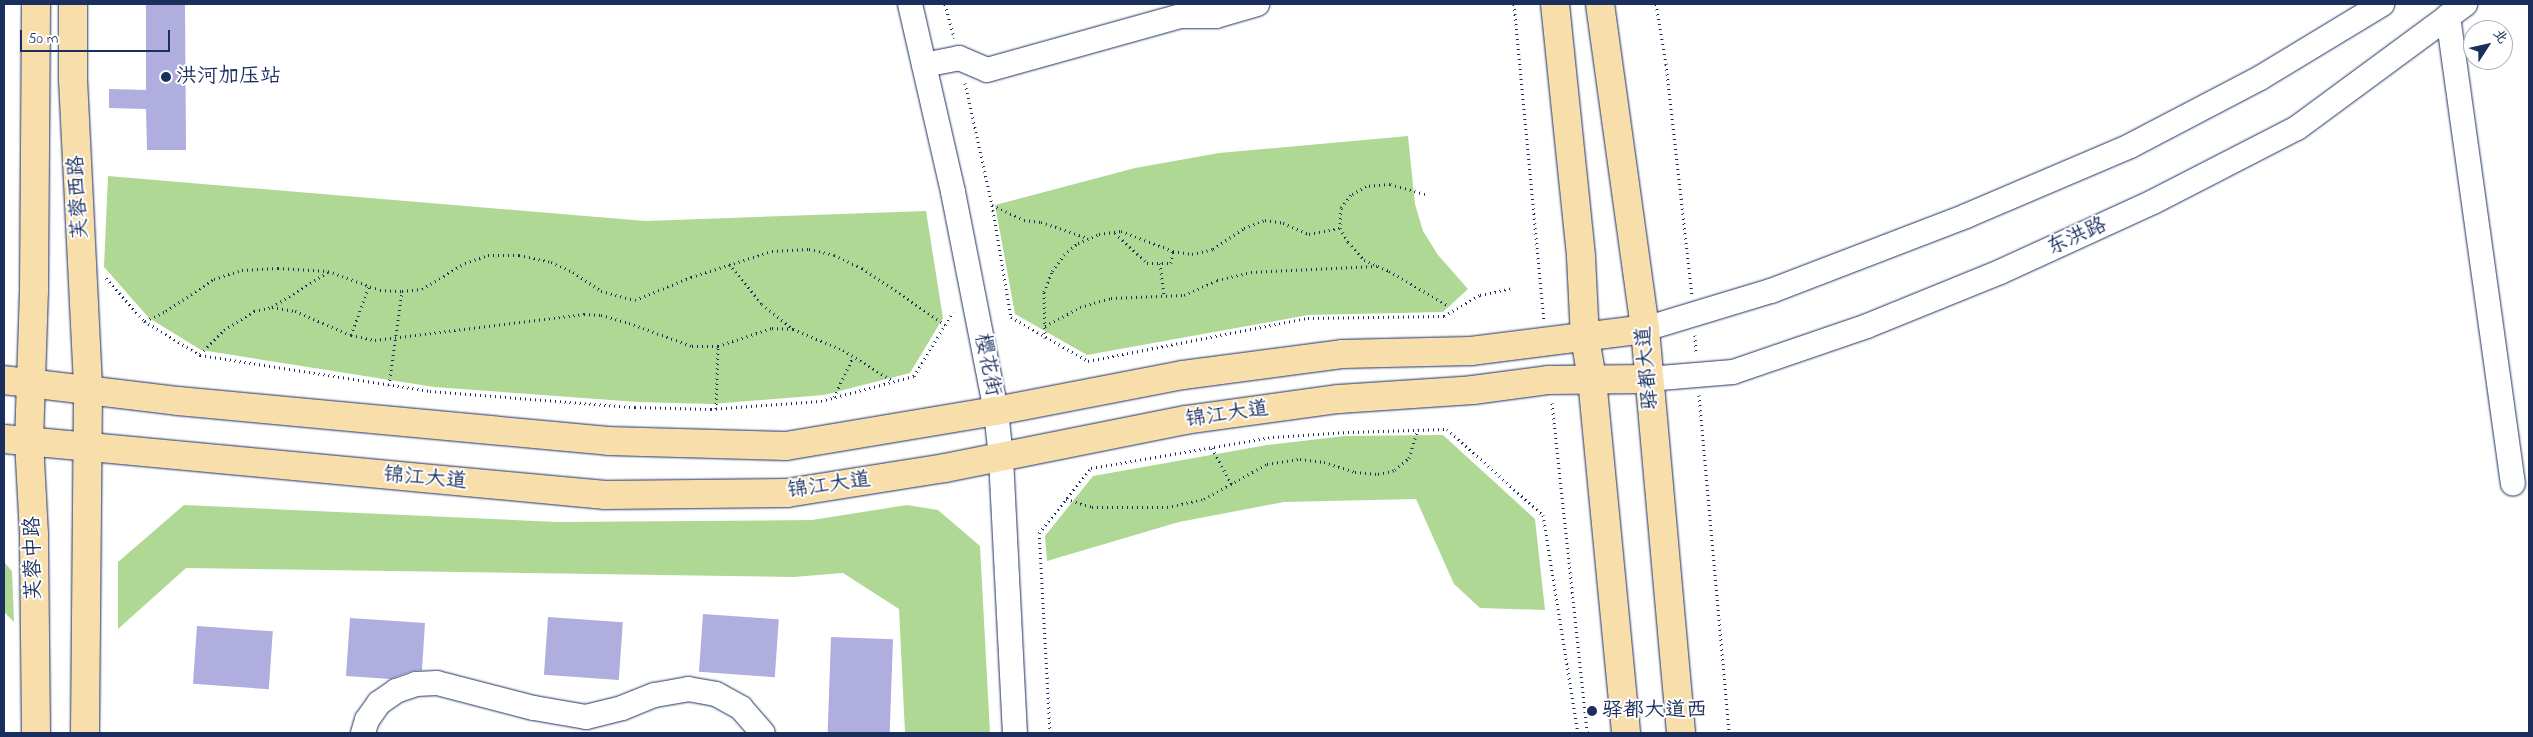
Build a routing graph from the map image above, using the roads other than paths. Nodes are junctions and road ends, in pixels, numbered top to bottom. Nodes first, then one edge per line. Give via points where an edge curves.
1 (36, 4) edge
2 (72, 4) edge
3 (910, 4) edge
4 (1257, 4) edge
5 (1555, 4) edge
6 (1600, 4) edge
7 (2382, 4) edge
8 (2457, 10) edge
9 (924, 65) junction
10 (1645, 329) junction
11 (1585, 338) junction
12 (1592, 379) junction
13 (1648, 379) junction
14 (4, 380) edge
15 (32, 383) junction
16 (88, 390) junction
17 (996, 412) junction
18 (16, 440) edge
19 (88, 447) junction
20 (1001, 458) junction
21 (2513, 483) dead end
22 (36, 733) edge
23 (85, 733) edge
24 (363, 733) edge
25 (763, 733) edge
26 (1015, 733) edge
27 (1626, 733) edge
28 (1681, 733) edge

1 - 15 main road, 芙蓉西路
2 - 16 main road, 芙蓉西路
3 - 9 street, 樱花街
4 - 9 street via 1216,16 1181,16 987,70 959,58
5 - 11 main road via 1581,257
6 - 10 main road, 驿都大道
7 - 10 street via 2260,78 2130,146 1966,216 1771,290
8 - 13 street, 东洪路 via 2297,128 2153,202 1867,326 1733,372
8 - 21 street
9 - 17 street, 樱花街 via 953,192
10 - 11 main road
10 - 13 main road, 驿都大道
11 - 12 main road
11 - 17 main road via 1471,351 1342,354 1184,375
12 - 13 main road, 锦江大道
12 - 20 main road, 锦江大道 via 1339,399 1185,420
12 - 27 main road
13 - 28 main road, 驿都大道
14 - 15 main road
15 - 16 main road
15 - 18 main road, 芙蓉中路
16 - 17 main road via 608,441 786,446
16 - 19 main road
17 - 20 street, 樱花街
18 - 19 main road, 锦江大道
18 - 22 main road, 芙蓉中路 via 34,534
19 - 20 main road, 锦江大道 via 605,495 787,493
19 - 23 main road
20 - 26 street, 樱花街
24 - 25 street via 367,720 379,703 396,690 416,684 437,683 534,708 586,717 655,695 688,690 716,694 741,708

